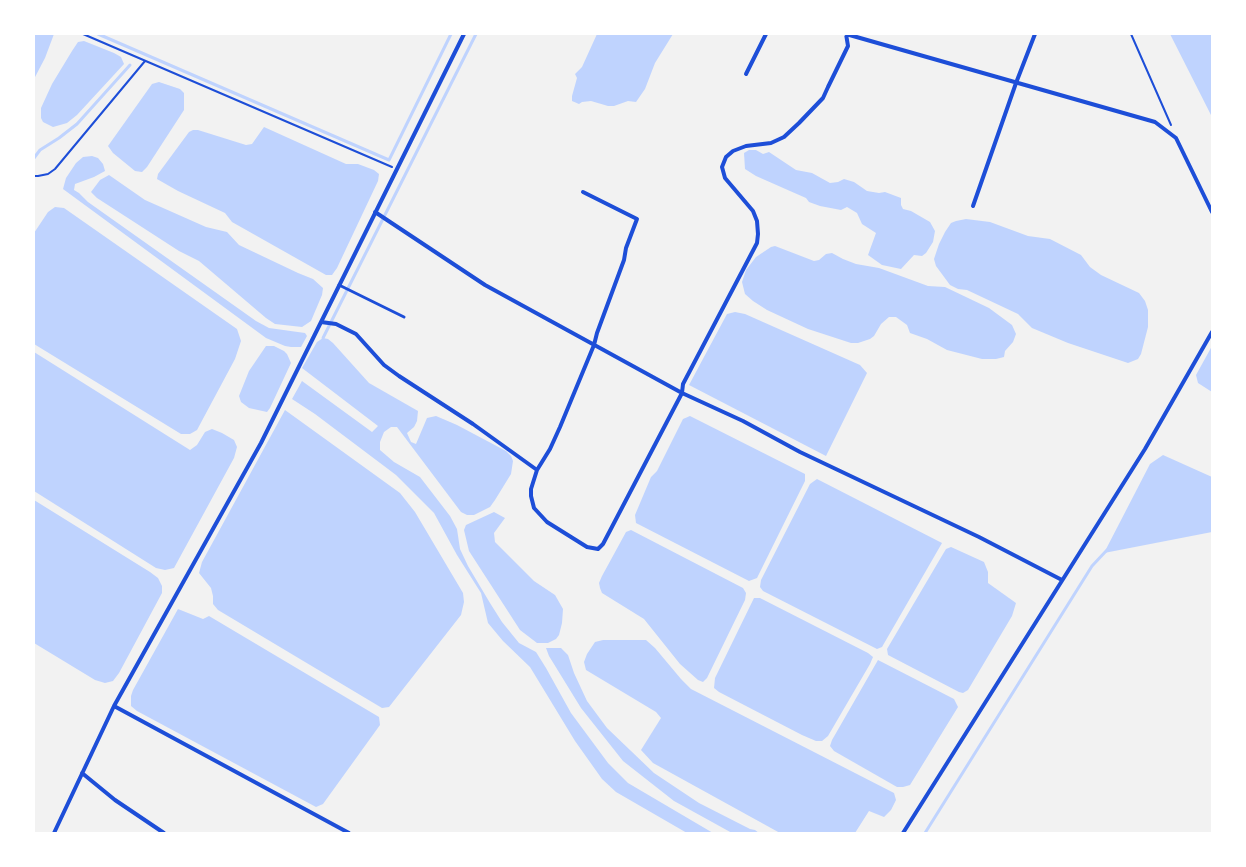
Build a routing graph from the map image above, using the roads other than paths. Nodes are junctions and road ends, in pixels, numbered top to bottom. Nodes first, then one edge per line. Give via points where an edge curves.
1 (464, 34) edge
2 (766, 34) edge
3 (846, 34) edge
4 (1035, 34) edge
5 (746, 74) dead end
6 (1016, 83) junction
7 (583, 192) dead end
8 (973, 206) dead end
9 (375, 212) junction
10 (1212, 212) edge
11 (339, 285) junction
12 (404, 317) dead end
13 (321, 322) junction
14 (1212, 332) edge
15 (594, 345) junction
16 (682, 393) junction
17 (537, 470) junction
18 (1062, 580) junction
19 (114, 706) junction
20 (82, 773) junction
21 (54, 833) edge
22 (164, 833) edge
23 (349, 833) edge
24 (903, 833) edge

1 - 9 street
2 - 5 street
3 - 6 street
3 - 16 street via 848,46 823,98 799,123 784,137 771,143 733,150 726,157 722,167 725,178 752,211 757,221 758,238 683,384
4 - 6 street
6 - 8 street
6 - 10 street via 1155,122 1176,138
7 - 15 street via 637,219
9 - 11 street
9 - 15 street via 485,285
11 - 12 lane
11 - 13 street
13 - 17 street via 336,324 356,334 384,365
13 - 19 street via 261,443
14 - 18 street via 1145,449
15 - 16 street
15 - 17 street via 550,450
16 - 17 street via 603,544 598,549 587,547 547,522 534,508 531,496
16 - 18 street
18 - 24 street
19 - 20 street
19 - 23 street
20 - 21 street
20 - 22 street via 115,800

